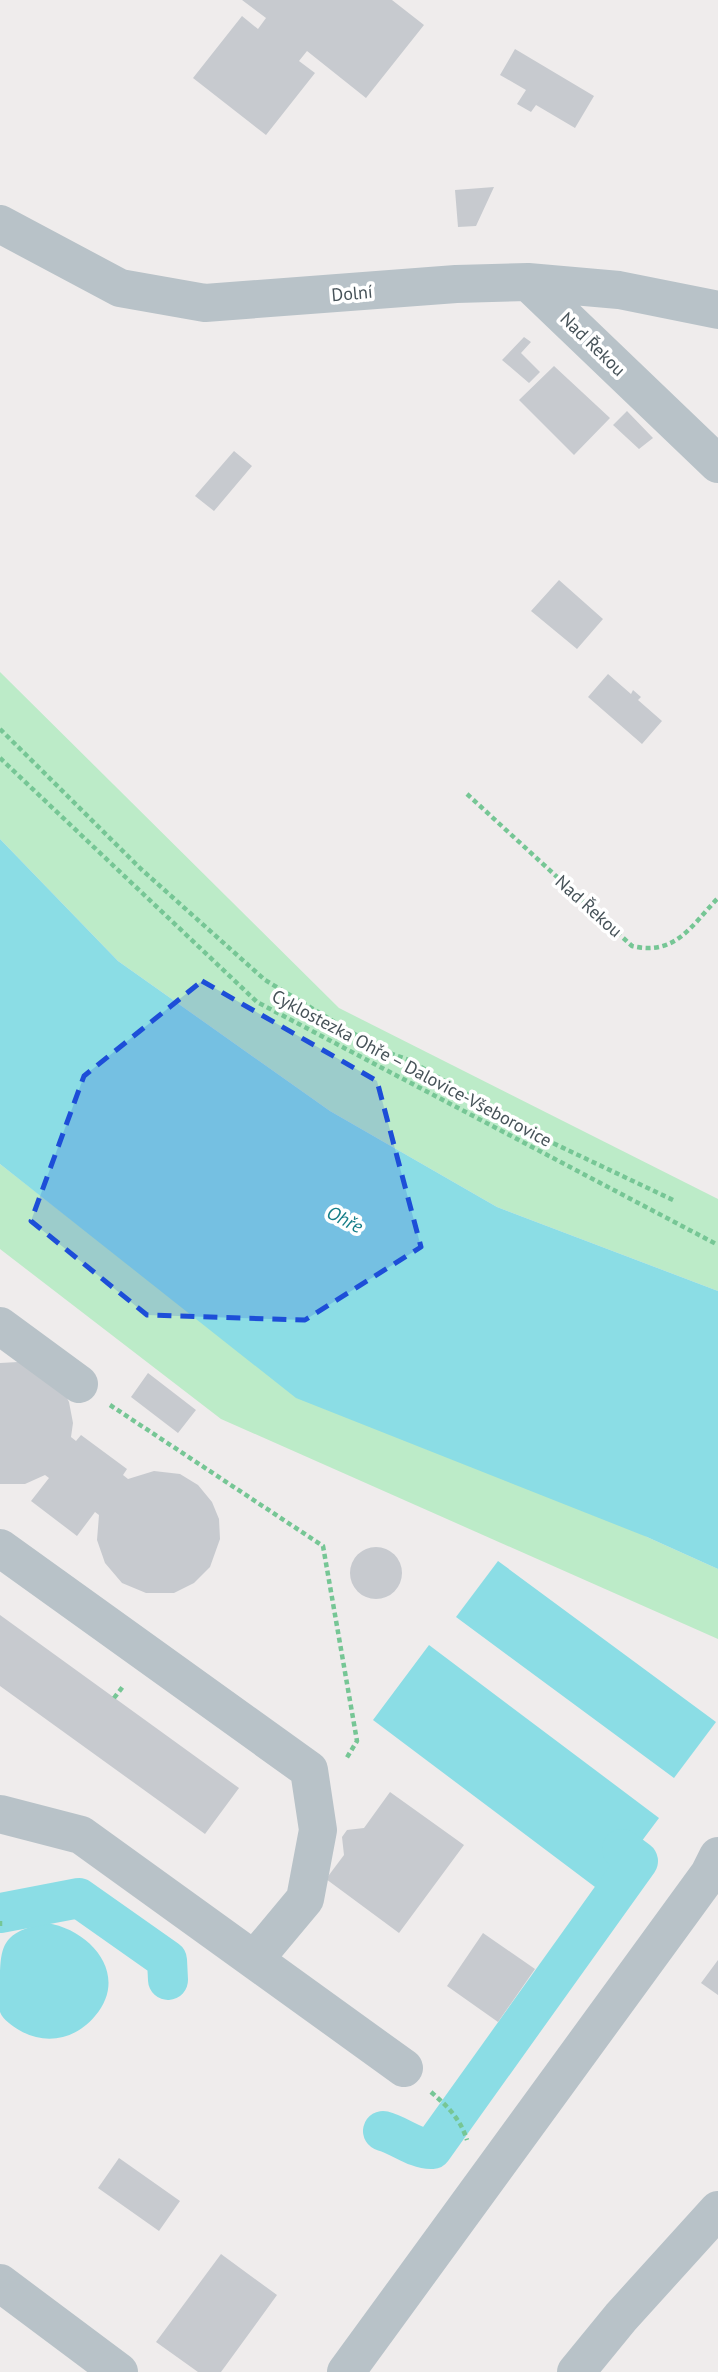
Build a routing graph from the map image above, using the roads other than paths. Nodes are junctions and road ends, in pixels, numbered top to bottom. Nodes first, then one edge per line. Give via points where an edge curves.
1 (0, 224) edge
2 (528, 282) junction
3 (718, 310) edge
4 (718, 464) edge
5 (0, 1326) edge
6 (79, 1384) road end
7 (0, 1548) edge
8 (0, 1814) edge
9 (715, 1870) edge
10 (254, 1961) junction
11 (404, 2068) road end
12 (718, 2210) edge
13 (0, 2283) edge
14 (119, 2372) edge
15 (346, 2372) edge
16 (576, 2372) edge

1 - 2 street, Dolní via 120,288 205,303
2 - 3 street, Dolní via 619,290
2 - 4 street, Nad Řekou
5 - 6 street
7 - 10 street via 309,1770 318,1830 304,1899
8 - 10 street via 81,1835
9 - 15 street
10 - 11 street
12 - 16 street
13 - 14 street

